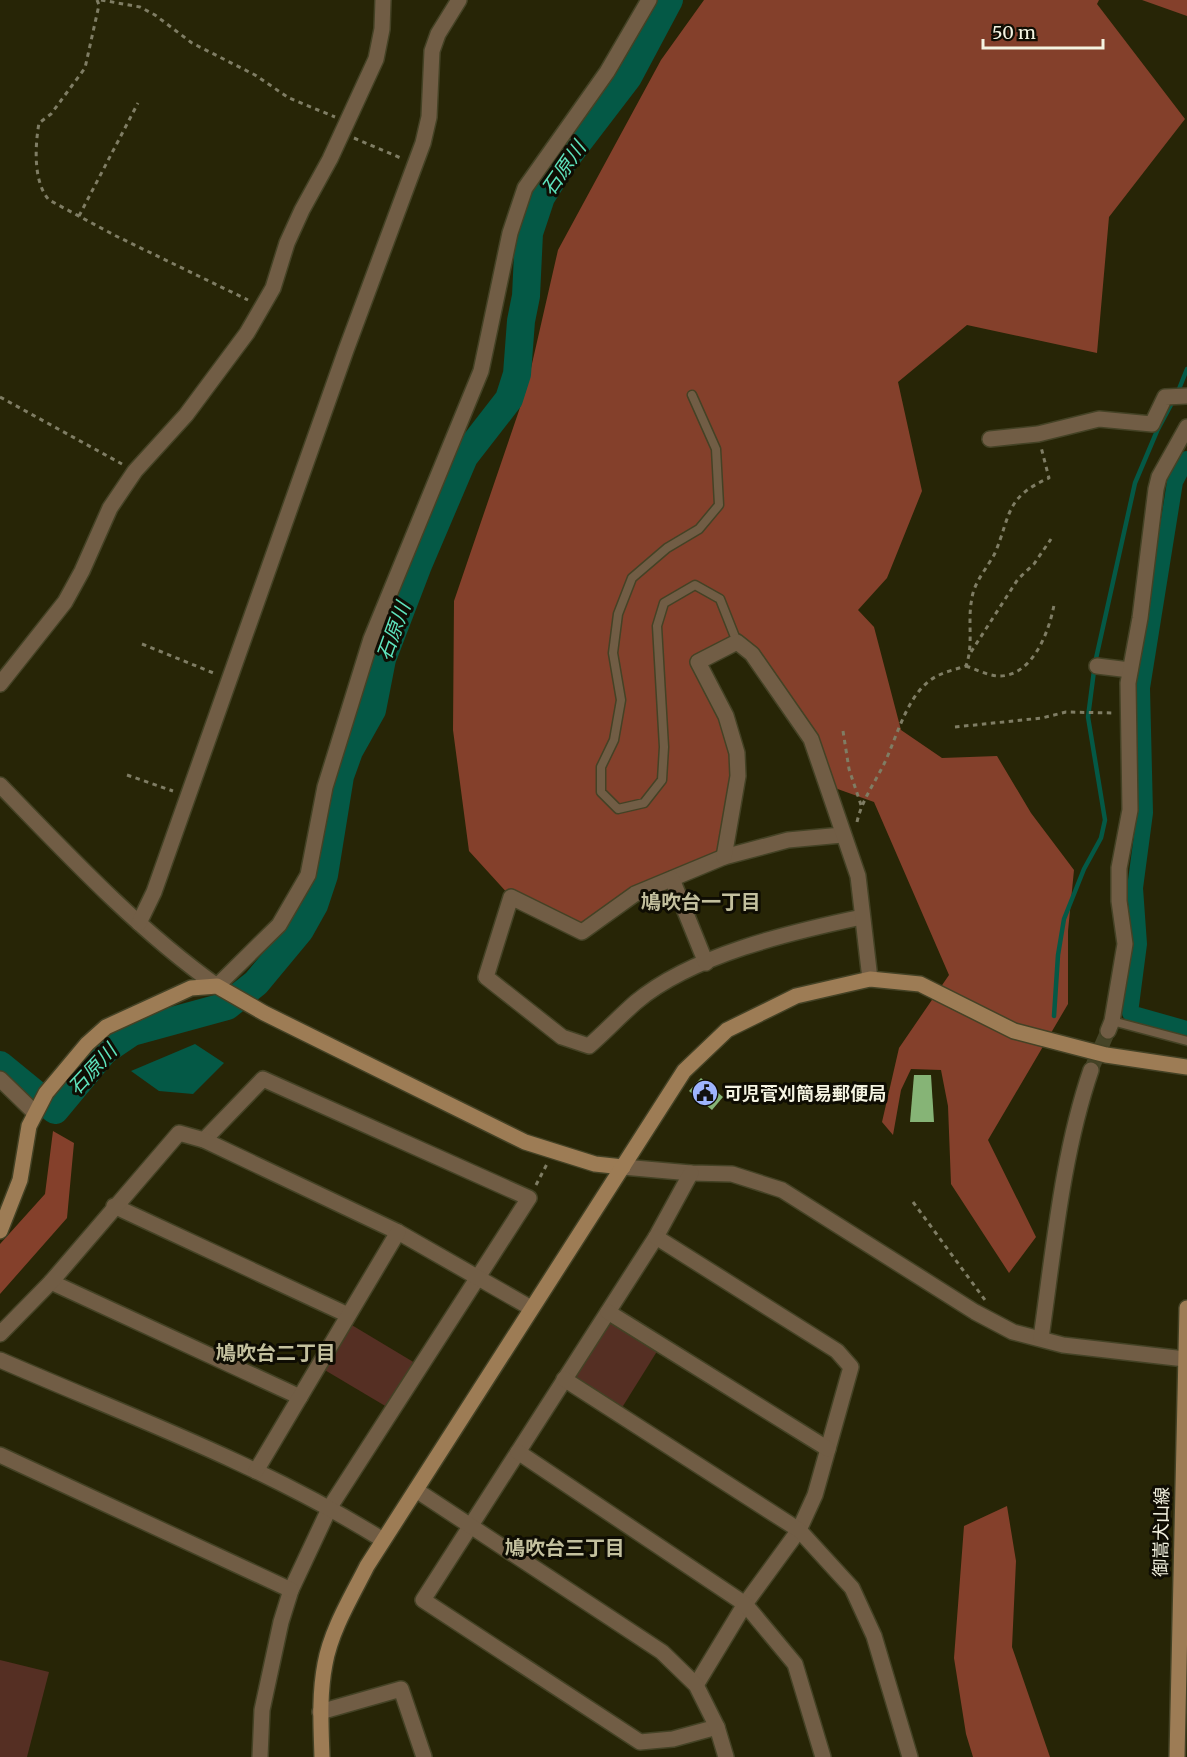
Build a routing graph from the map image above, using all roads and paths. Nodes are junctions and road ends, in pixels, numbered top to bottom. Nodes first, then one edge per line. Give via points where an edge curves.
1 (99, 0) edge
2 (383, 0) edge
3 (459, 0) edge
4 (649, 0) edge
5 (138, 103) dead end
6 (344, 127) junction
7 (416, 163) junction
8 (79, 216) junction
9 (262, 306) junction
10 (692, 396) dead end
11 (1187, 396) edge
12 (0, 397) edge
13 (1187, 427) edge
14 (1038, 434) junction
15 (990, 439) dead end
16 (135, 471) junction
17 (1051, 539) dead end
18 (1054, 605) dead end
19 (737, 642) junction
20 (142, 644) dead end
21 (971, 652) junction
22 (966, 666) junction
23 (1097, 666) dead end
24 (1130, 670) junction
25 (230, 677) junction
26 (0, 684) edge
27 (1096, 712) dead end
28 (955, 727) dead end
29 (843, 731) dead end
30 (127, 775) dead end
31 (0, 785) edge
32 (188, 795) junction
33 (861, 805) junction
34 (842, 835) junction
35 (724, 857) junction
36 (672, 879) junction
37 (862, 917) junction
38 (139, 923) junction
39 (706, 963) junction
40 (870, 979) junction
41 (217, 986) junction
42 (1110, 1026) joint
43 (1187, 1041) edge
44 (1187, 1067) edge
45 (1091, 1070) tunnel mouth
46 (0, 1079) edge
47 (34, 1112) junction
48 (204, 1140) junction
49 (554, 1152) junction
50 (623, 1167) junction
51 (691, 1173) junction
52 (529, 1198) junction
53 (913, 1202) dead end
54 (114, 1206) junction
55 (0, 1231) edge
56 (398, 1232) junction
57 (656, 1237) junction
58 (478, 1276) junction
59 (51, 1282) junction
60 (531, 1308) junction
61 (1187, 1308) edge
62 (608, 1312) junction
63 (348, 1315) junction
64 (1005, 1328) junction
65 (0, 1334) edge
66 (1041, 1338) junction
67 (1185, 1359) junction
68 (0, 1360) edge
69 (564, 1379) junction
70 (300, 1397) junction
71 (828, 1449) junction
72 (518, 1452) junction
73 (0, 1455) edge
74 (256, 1471) junction
75 (416, 1490) junction
76 (330, 1507) junction
77 (469, 1527) junction
78 (798, 1530) junction
79 (383, 1540) junction
80 (291, 1590) junction
81 (745, 1604) junction
82 (696, 1685) junction
83 (320, 1712) junction
84 (717, 1727) junction
85 (260, 1757) edge
86 (322, 1757) edge
87 (424, 1757) edge
88 (726, 1757) edge
89 (823, 1757) edge
90 (910, 1757) edge
91 (1177, 1757) edge

1 - 6 path via 140,7 192,43
1 - 8 path via 85,68 51,114 39,123 36,139 43,193
2 - 6 street via 376,58
3 - 7 street via 432,51 429,117
4 - 41 street via 607,72 525,188 510,233 481,371 371,639 324,787 308,875 279,925
5 - 8 path
6 - 7 path
6 - 9 street via 302,210 273,288
7 - 25 street
8 - 9 path
9 - 16 street via 247,333 186,415
10 - 19 lane via 716,449 719,505 699,529 667,548 632,578 618,614 613,653 621,700 614,740 601,767 602,792 618,809 644,803 662,780 664,747 657,626 664,603 695,585 720,599
11 - 14 street via 1165,398 1152,424 1099,419
12 - 16 path
13 - 24 street via 1156,489
14 - 15 street
14 - 21 path via 1049,478 1028,487 1006,514 995,552 972,595
16 - 26 street via 110,508 65,602
17 - 21 path via 1018,579
18 - 22 path via 1050,630 1035,655 1016,672 995,676
19 - 34 street via 752,654 811,739
19 - 35 street via 698,662 726,716 737,753 738,776
20 - 25 path
21 - 22 path
22 - 33 path via 938,675 922,689 903,718 884,765
23 - 24 street
24 - 42 street via 1130,810 1119,868 1125,944
25 - 32 street
27 - 28 path
29 - 33 path via 849,769
30 - 32 path
31 - 38 street
32 - 38 street
33 - 34 path via 854,831
34 - 35 street via 788,840
34 - 37 street via 858,876
35 - 36 street
36 - 39 street
36 - 39 street via 635,894 582,932 510,897 486,977 562,1037 589,1046 637,1001 688,969
37 - 39 street via 792,931
37 - 40 street
38 - 41 street
40 - 44 street via 920,984 1014,1031 1106,1055
40 - 50 street via 796,996 728,1030 684,1071
41 - 47 street via 191,988 106,1028 87,1044
41 - 49 street via 525,1142
42 - 43 lane
45 - 66 street via 1080,1101 1061,1197
46 - 47 street
47 - 55 street via 24,1142 20,1180
48 - 52 street via 263,1079
48 - 54 street via 179,1133
48 - 56 street
49 - 50 street via 595,1164
49 - 52 path
50 - 51 street
50 - 60 street
51 - 57 street
51 - 64 street via 732,1174 782,1190
52 - 58 street
53 - 64 path
54 - 59 street
54 - 63 street
56 - 58 street
56 - 63 street
57 - 62 street
57 - 71 street via 837,1351 851,1367
58 - 60 street
58 - 76 street
59 - 65 street
59 - 70 street
60 - 75 street
61 - 67 street, 御嵩犬山線
62 - 69 street
62 - 71 street
63 - 70 street
64 - 66 street
66 - 67 street via 1064,1346
67 - 91 street, 御嵩犬山線
68 - 74 street
69 - 72 street
69 - 78 street
70 - 74 street
71 - 78 street via 815,1495
72 - 77 street
72 - 81 street
73 - 80 street
74 - 76 street
75 - 77 street
75 - 79 street
76 - 79 street
76 - 80 street
77 - 82 street via 662,1652
77 - 84 street via 423,1600 640,1742 673,1739
78 - 81 street
78 - 90 street via 852,1588 874,1636
79 - 83 street via 343,1615 325,1663
80 - 85 street via 262,1710
81 - 82 street
81 - 89 street via 795,1664
82 - 84 street
83 - 86 street
83 - 87 street via 401,1689
84 - 88 street

